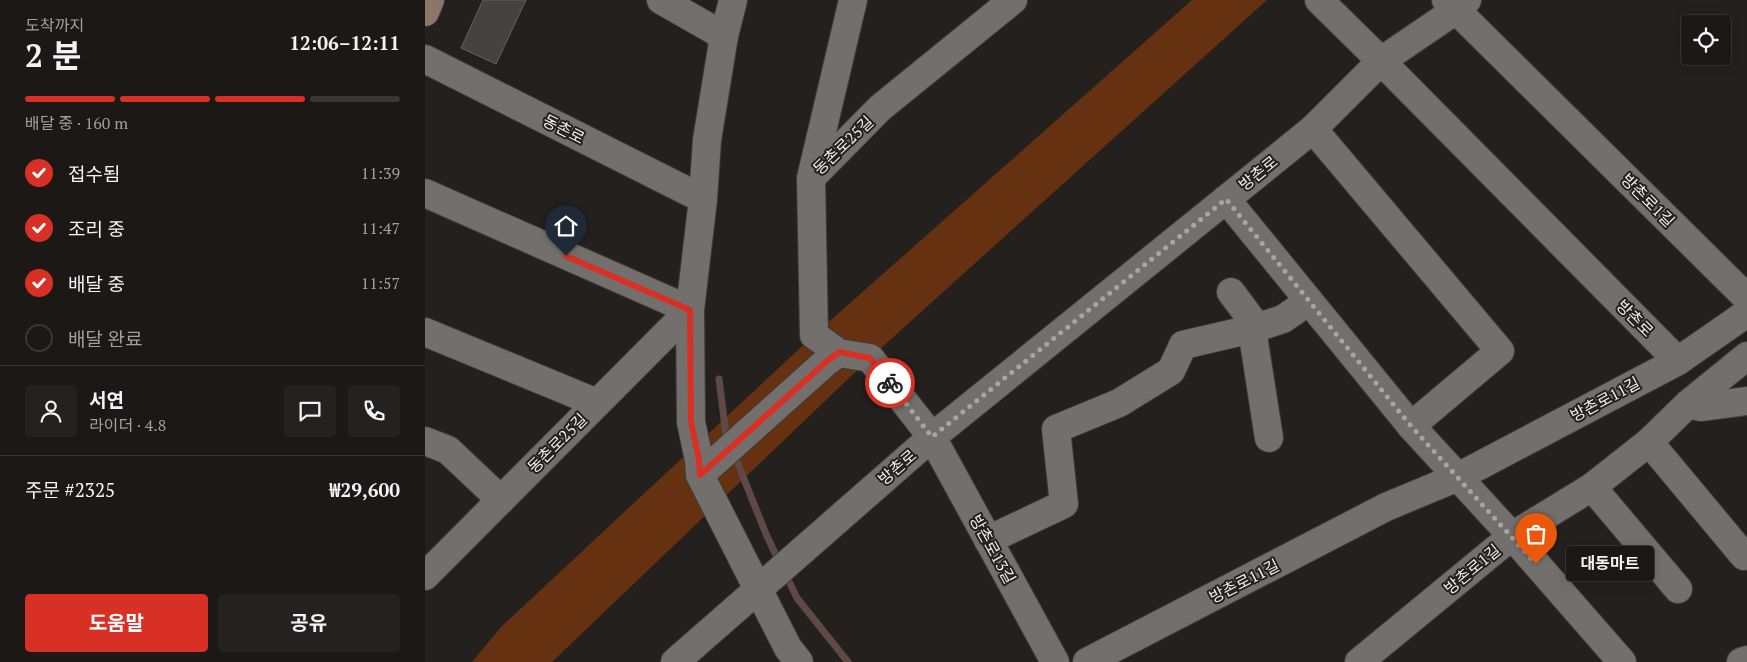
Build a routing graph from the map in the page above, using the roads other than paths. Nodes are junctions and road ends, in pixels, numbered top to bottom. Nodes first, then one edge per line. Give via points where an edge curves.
1 (430, 0) edge
2 (661, 0) edge
3 (733, 0) edge
4 (1319, 0) edge
5 (1007, 2) edge
6 (852, 3) edge
7 (1456, 3) edge
8 (425, 12) edge
9 (724, 36) junction
10 (425, 60) edge
11 (1381, 61) junction
12 (1549, 102) joint
13 (1313, 129) junction
14 (811, 178) junction
15 (425, 193) edge
16 (703, 199) junction
17 (1226, 199) junction
18 (1231, 292) dead end
19 (1747, 298) edge
20 (1309, 300) junction
21 (690, 310) junction
22 (1747, 313) edge
23 (1254, 328) junction
24 (425, 332) edge
25 (1747, 356) edge
26 (832, 357) junction
27 (1678, 362) junction
28 (1747, 401) edge
29 (597, 403) junction
30 (1688, 404) junction
31 (1411, 426) junction
32 (932, 437) junction
33 (1269, 438) dead end
34 (425, 441) edge
35 (1649, 442) junction
36 (700, 475) junction
37 (1458, 476) junction
38 (1592, 487) junction
39 (501, 500) junction
40 (1512, 536) junction
41 (988, 540) junction
42 (1745, 555) edge
43 (425, 576) edge
44 (759, 589) junction
45 (1678, 589) dead end
46 (787, 657) edge
47 (1747, 660) edge
48 (675, 662) edge
49 (1055, 662) edge
50 (1087, 662) edge
51 (1359, 662) edge
52 (1622, 662) edge
53 (1741, 662) edge

1 - 8 main road
2 - 9 street
3 - 9 street
4 - 11 street, 방촌로
5 - 14 street, 동촌로25길 via 880,108
6 - 14 street, 동촌로25길
7 - 11 street, 방촌로
7 - 12 street, 방촌로
9 - 16 street via 707,140
10 - 16 street, 동촌로
11 - 13 street, 방촌로
11 - 27 street, 방촌로
12 - 19 street, 방촌로1길
13 - 17 street, 방촌로
13 - 31 street via 1500,351
14 - 26 street via 814,335
15 - 21 street
16 - 21 street
17 - 20 street
17 - 32 street, 방촌로
18 - 23 street
20 - 23 street via 1283,319
20 - 31 street
21 - 29 street, 동촌로25길
21 - 36 street via 691,422
22 - 27 street, 방촌로11길
23 - 33 street
23 - 41 street via 1183,345 1171,371 1119,403 1056,429 1063,504
24 - 29 street
25 - 30 street, 방촌로1길
26 - 32 street, 방촌로13길 via 870,358
26 - 36 street
27 - 37 street, 방촌로11길
28 - 30 street via 1701,407
29 - 39 street, 동촌로25길
30 - 35 street, 방촌로1길
31 - 37 street
32 - 41 street, 방촌로13길
32 - 44 street, 방촌로
34 - 39 street via 448,450
35 - 38 street, 방촌로1길
35 - 42 street
36 - 44 street
37 - 40 street
37 - 50 street, 방촌로11길 via 1386,507
38 - 40 street, 방촌로1길
38 - 45 street
39 - 43 street, 동촌로25길
40 - 51 street, 방촌로1길
40 - 52 street
41 - 49 street, 방촌로13길
44 - 46 street
44 - 48 street, 방촌로
47 - 53 street

